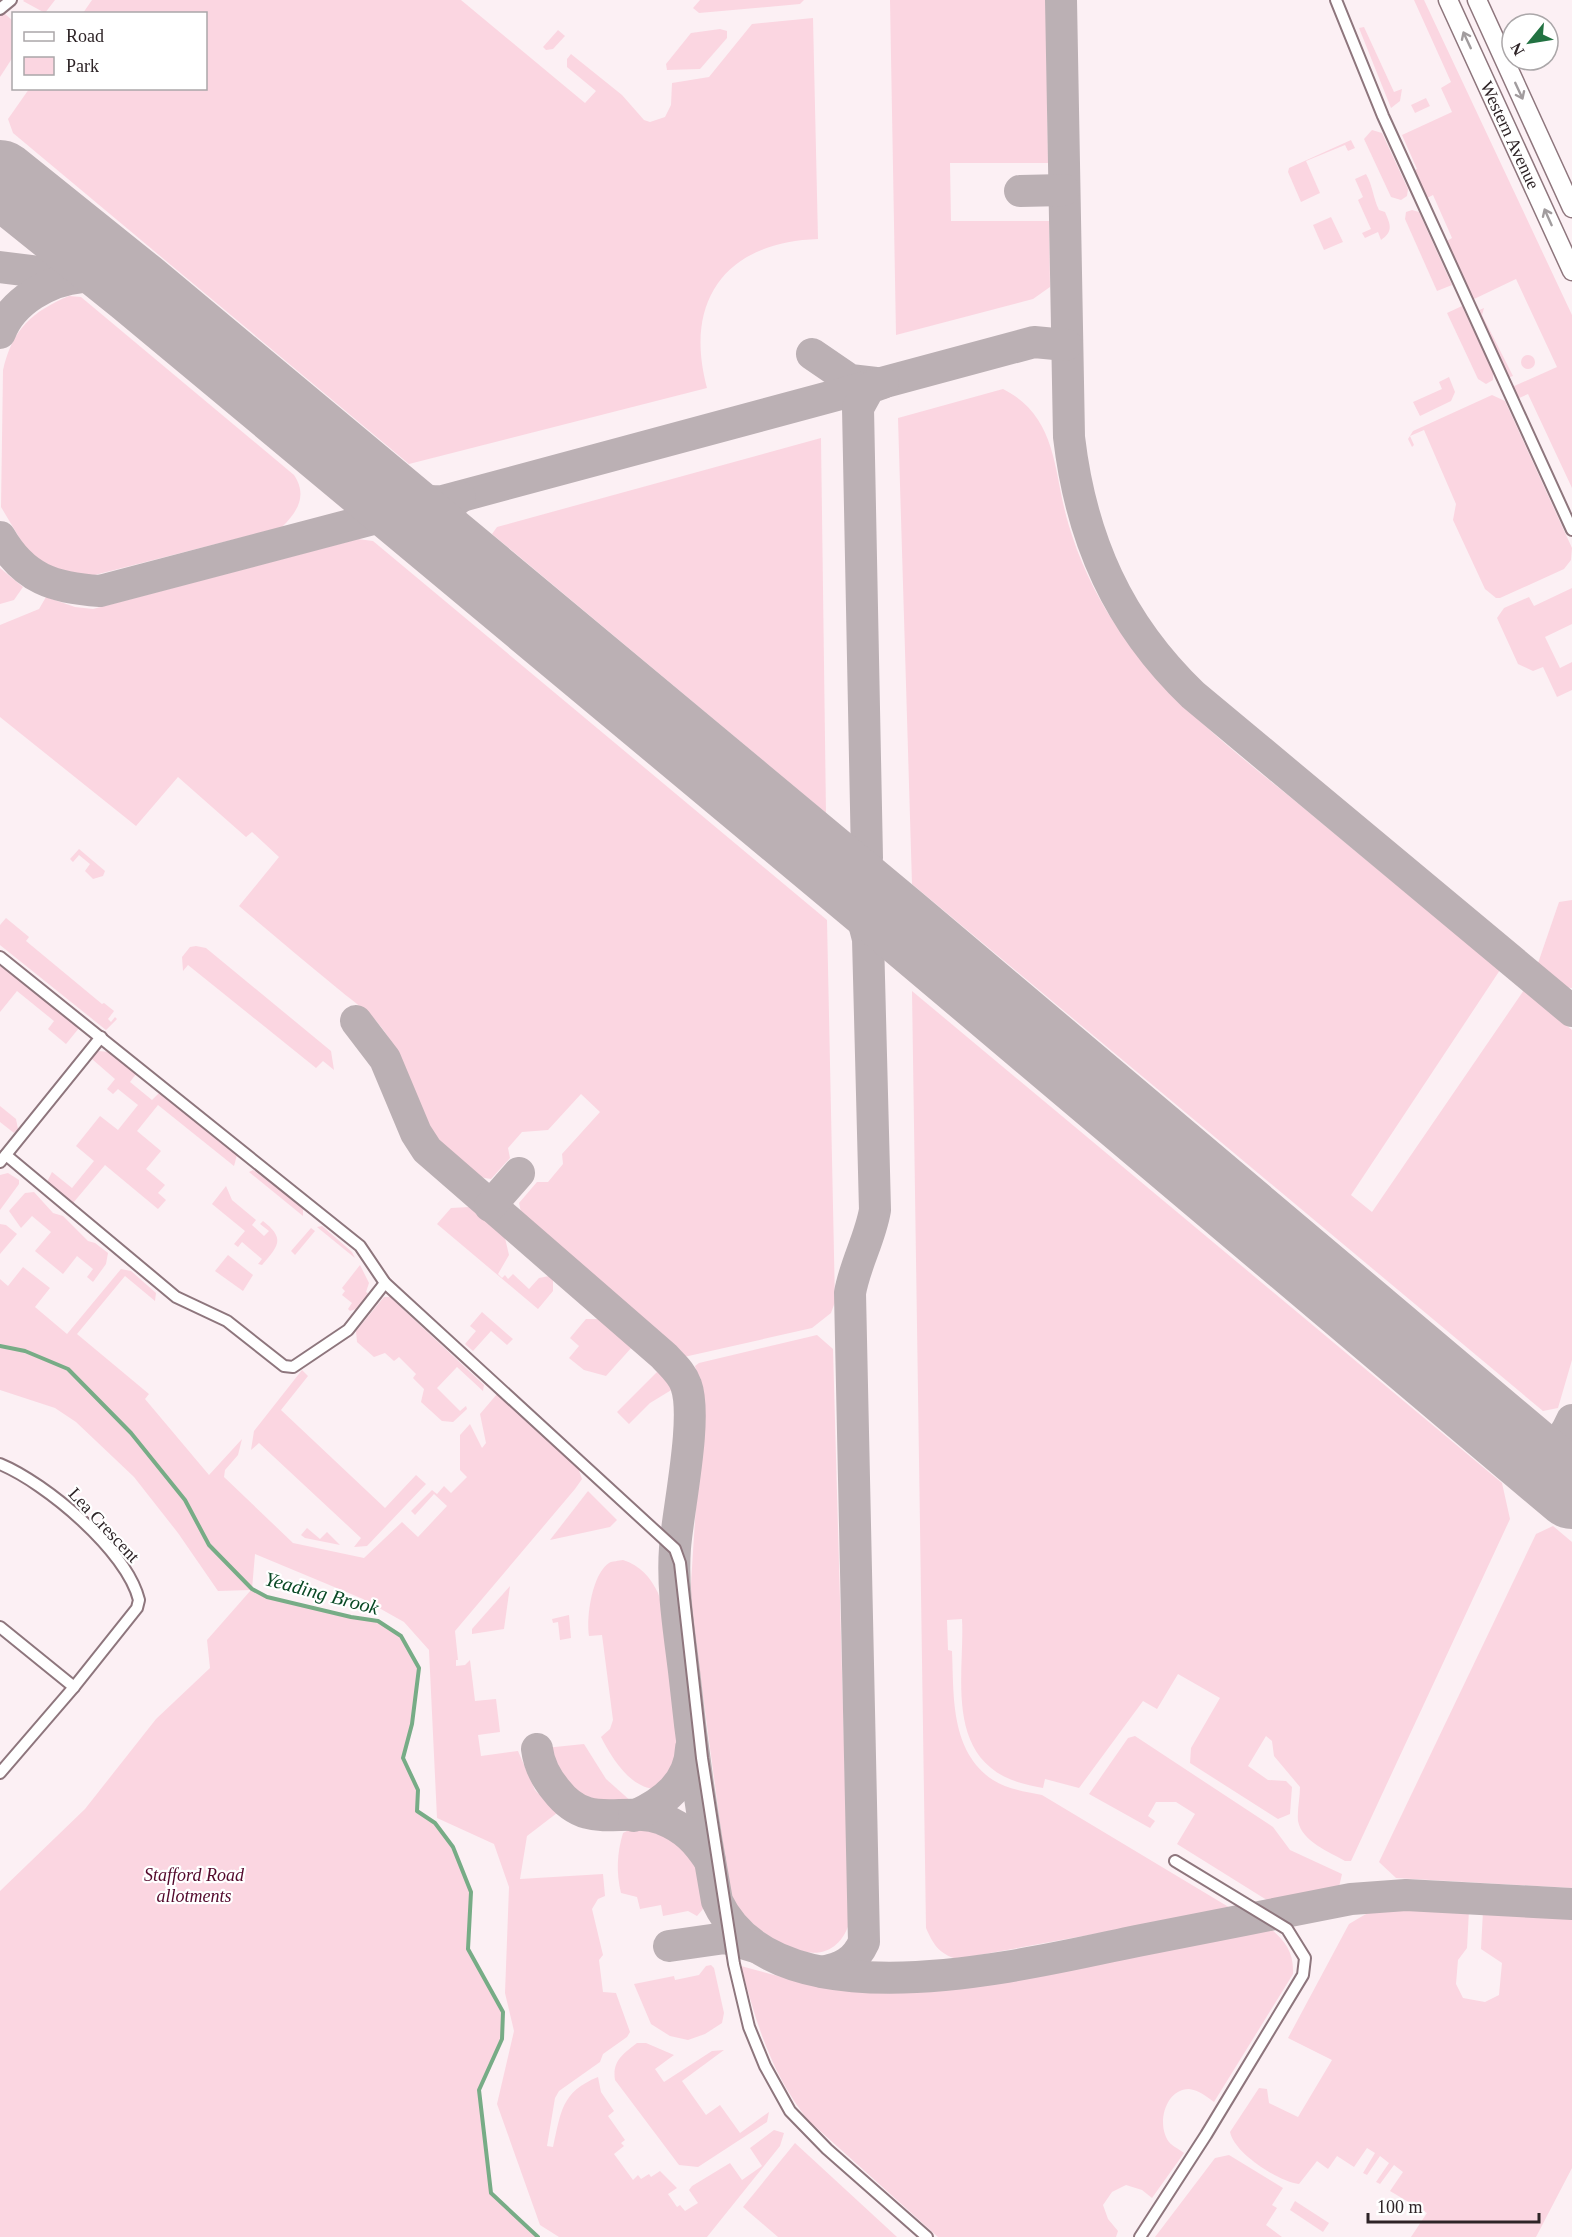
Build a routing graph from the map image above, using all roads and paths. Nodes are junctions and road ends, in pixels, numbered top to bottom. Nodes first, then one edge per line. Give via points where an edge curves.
1 (12, 0) edge
2 (1336, 0) edge
3 (1448, 0) edge
4 (1477, 0) edge
5 (0, 9) edge
6 (1572, 208) edge
7 (1572, 271) edge
8 (1572, 530) edge
9 (0, 957) edge
10 (101, 1037) junction
11 (3, 1159) edge
12 (386, 1283) junction
13 (0, 1464) edge
14 (0, 1627) edge
15 (74, 1688) junction
16 (0, 1773) edge
17 (1175, 1861) dead end
18 (927, 2237) edge
19 (1140, 2237) edge

1 - 5 street
2 - 8 street via 1385,121
7 -> 3 highway, Western Avenue
4 -> 6 highway, Western Avenue
9 - 10 street
10 - 11 street
10 - 12 street via 360,1246
11 - 12 street via 176,1297 227,1321 284,1366 293,1367 348,1330
12 - 18 street via 677,1552 706,1782 734,1964 749,2027 790,2111 826,2149
13 - 15 street, Lea Crescent via 46,1489 67,1506 109,1551 137,1589 137,1608
14 - 15 street
15 - 16 street, Lea Crescent
17 - 19 street via 1287,1929 1305,1958 1304,1975

